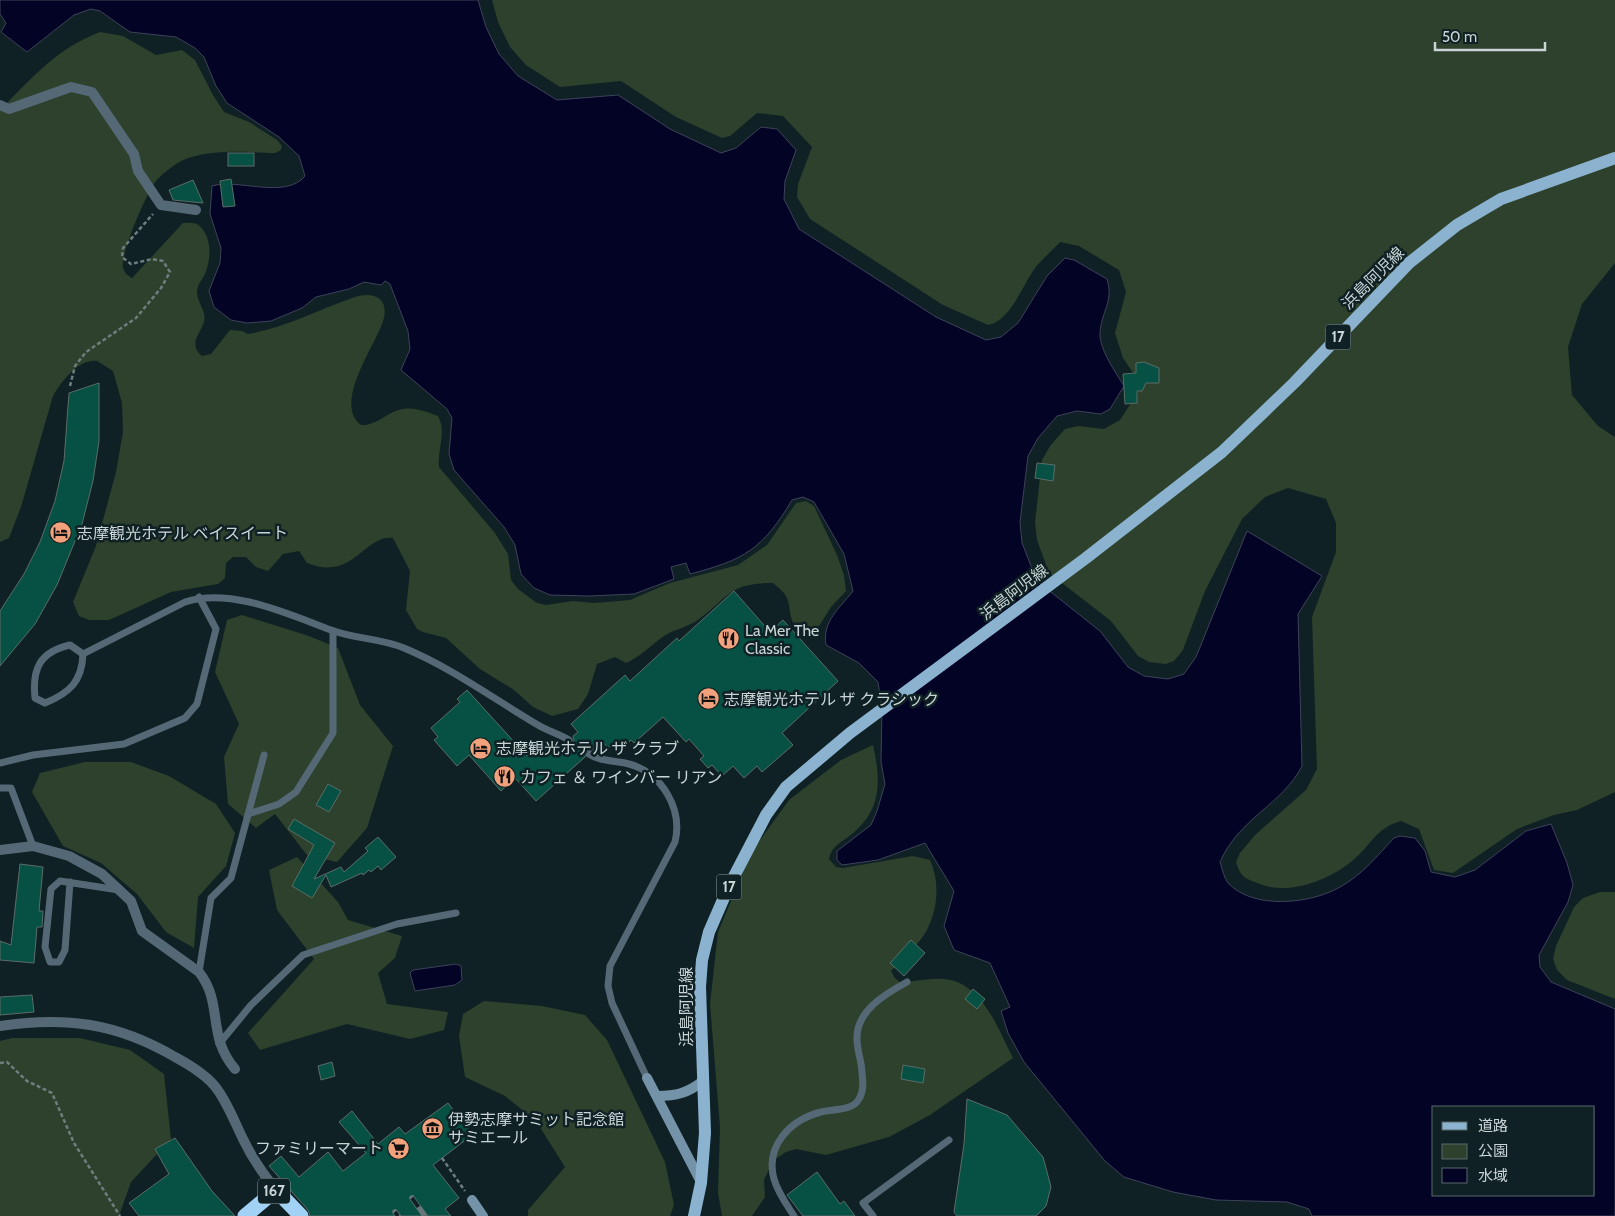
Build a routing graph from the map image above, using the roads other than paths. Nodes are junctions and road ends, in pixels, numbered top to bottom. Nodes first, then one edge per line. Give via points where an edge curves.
1 (0, 105) edge
2 (1615, 158) edge
3 (196, 210) dead end
4 (200, 597) junction
5 (333, 631) junction
6 (83, 654) junction
7 (569, 740) dead end
8 (588, 754) dead end
9 (264, 755) dead end
10 (0, 763) edge
11 (0, 788) edge
12 (248, 814) junction
13 (33, 846) junction
14 (0, 850) edge
15 (70, 882) junction
16 (120, 890) junction
17 (456, 913) dead end
18 (199, 972) junction
19 (907, 982) dead end
20 (0, 1026) edge
21 (219, 1044) junction
22 (235, 1069) dead end
23 (647, 1078) joint
24 (703, 1081) junction
25 (657, 1096) junction
26 (949, 1140) dead end
27 (701, 1183) junction
28 (276, 1190) junction
29 (472, 1200) road end
30 (245, 1216) edge
31 (301, 1216) edge
32 (483, 1216) edge
33 (694, 1216) edge
34 (794, 1216) edge
35 (873, 1216) edge

1 - 3 street via 9,110 71,87 92,92 134,154 138,171 161,205
2 - 24 main road, 浜島阿児線 / 17 via 1501,199 1457,224 1409,262 1294,383 1222,452 1086,558 850,733 786,787 766,815 709,932 700,987
4 - 5 lane via 221,596 294,615
4 - 6 lane
4 - 10 lane via 216,629 197,704 185,718 124,744 33,755
5 - 7 lane via 377,638 404,648 467,679 540,726
5 - 12 lane via 333,733 296,792 279,804
6 - 6 lane via 83,671 72,687 45,703 35,698 33,680 38,665 52,649 70,645
8 - 23 lane via 598,760 631,764 648,772 670,799 678,819 675,842 610,966 608,986 612,1003
9 - 12 lane
11 - 13 lane via 10,788
12 - 18 lane via 231,878 211,898
13 - 14 street
13 - 16 street via 69,856 102,874
15 - 15 lane via 60,881 51,889 45,947 50,962 59,962 65,950
15 - 16 lane
16 - 18 street via 131,901 142,931
17 - 21 lane via 397,924 303,955 251,1005
18 - 21 street via 212,995
19 - 34 lane via 889,992 859,1021 857,1039 863,1089 857,1102 849,1107 801,1118 778,1144 774,1178
20 - 28 street via 34,1021 87,1023 155,1045 192,1067 217,1088 254,1160
21 - 22 street
23 - 25 street
24 - 25 street via 674,1096
24 - 27 main road, 浜島阿児線 / 17 via 706,1133
25 - 27 street
26 - 35 lane via 863,1203
27 - 33 main road, 浜島阿児線 / 17
28 - 30 highway, 167
28 - 31 highway, 167
29 - 32 street

